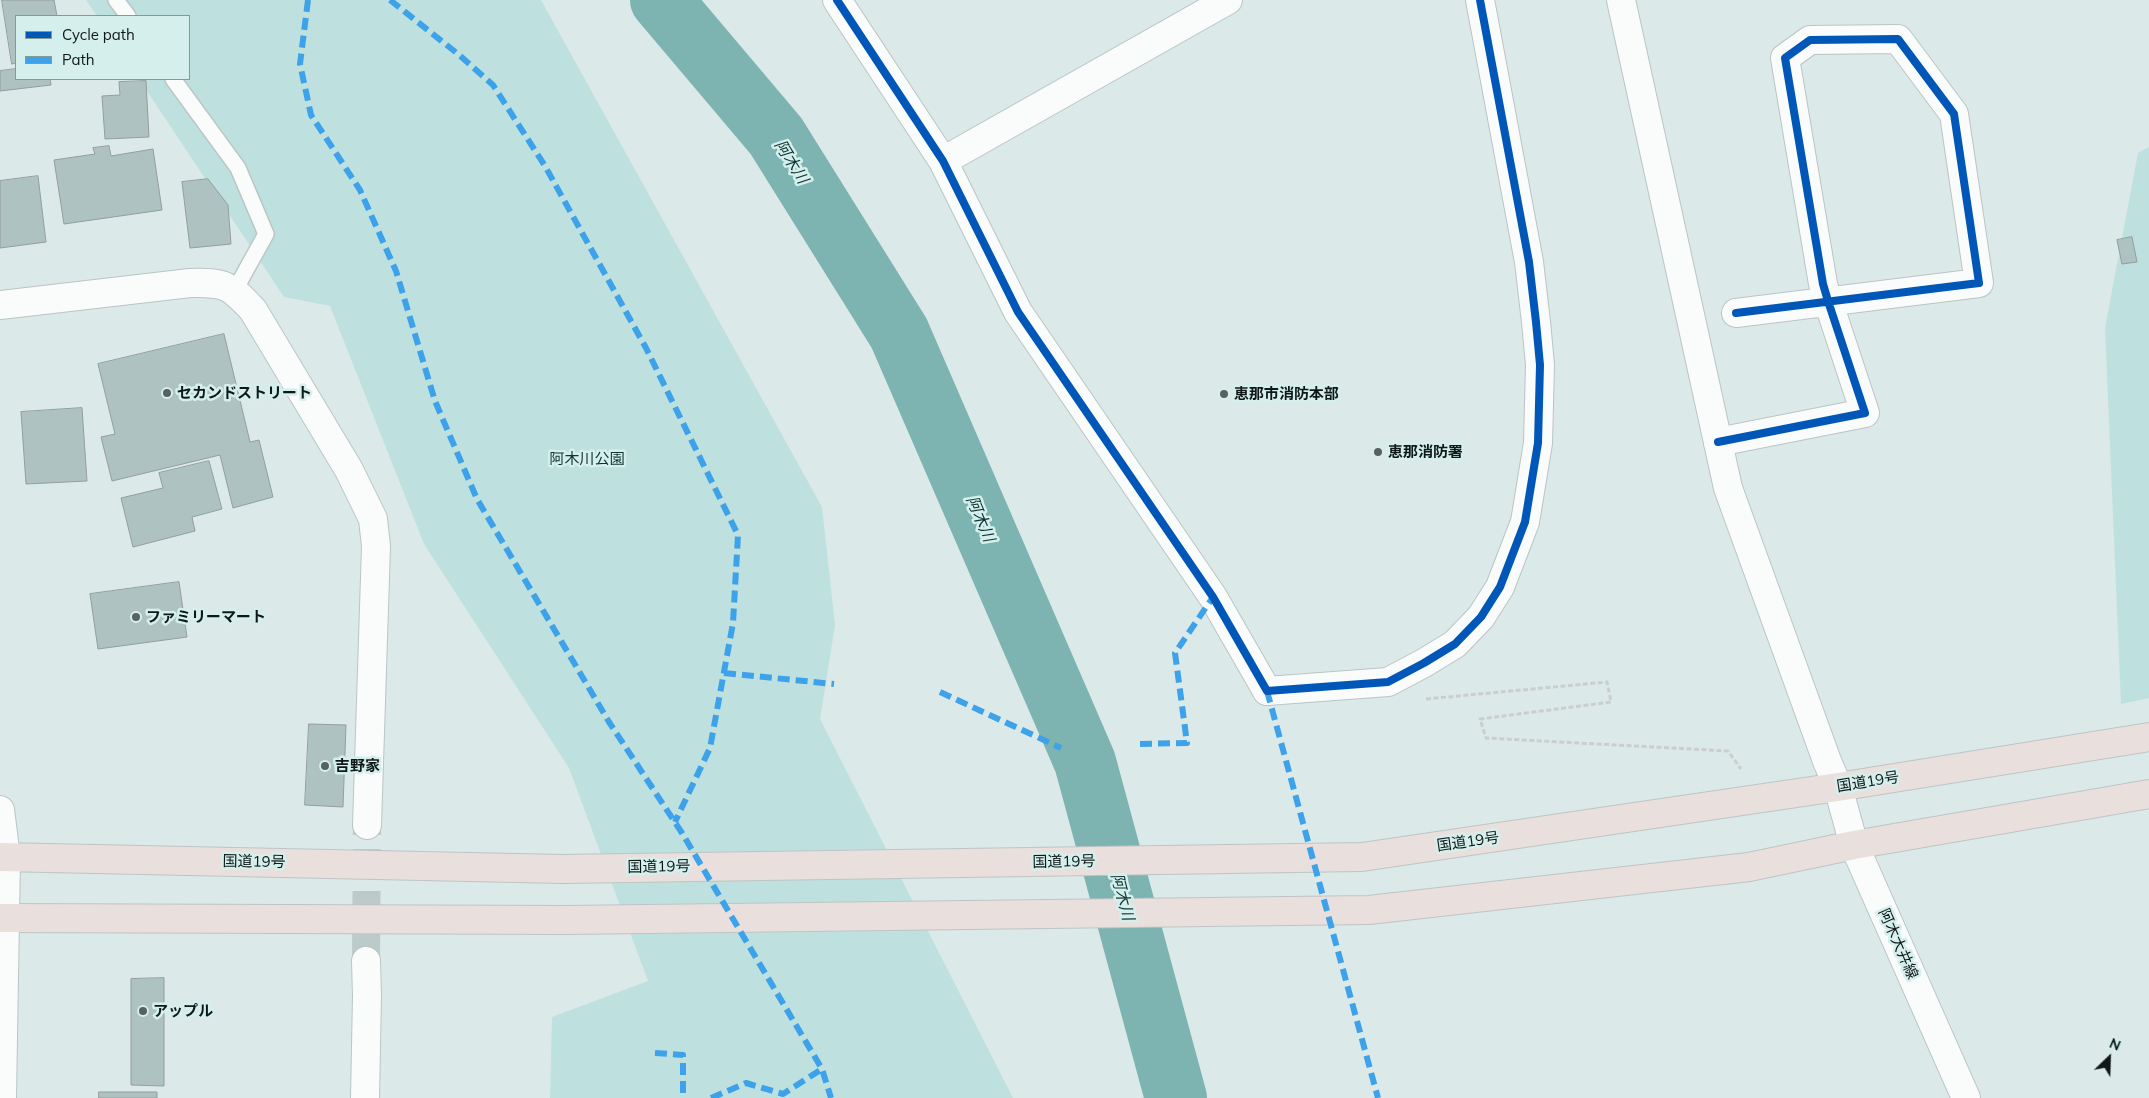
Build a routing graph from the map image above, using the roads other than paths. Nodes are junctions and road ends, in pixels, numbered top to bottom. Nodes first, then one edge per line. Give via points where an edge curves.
1 (116, 0) edge
2 (837, 0) edge
3 (1228, 0) edge
4 (1480, 0) edge
5 (1621, 0) edge
6 (127, 15) edge
7 (174, 80) edge
8 (943, 161) junction
9 (235, 290) junction
10 (1828, 302) junction
11 (0, 305) edge
12 (1736, 313) dead end
13 (1718, 442) junction
14 (2149, 737) edge
15 (1838, 787) junction
16 (2149, 794) edge
17 (0, 810) edge
18 (367, 824) tunnel mouth
19 (1854, 845) junction
20 (3, 857) edge
21 (3, 918) edge
22 (366, 961) tunnel mouth
23 (2, 1098) edge
24 (365, 1098) edge
25 (1966, 1098) edge

1 - 6 lane
2 - 8 street
3 - 8 street
4 - 8 street via 1529,262 1538,348 1538,444 1525,522 1500,587 1481,617 1455,644 1388,682 1267,691 1214,597 1018,312
5 - 13 street, 阿木大井線
7 - 9 lane via 238,168 266,234
9 - 11 street via 215,282 190,283
9 - 18 street via 253,310 349,470 373,519 376,546
10 - 10 street via 1786,58 1810,40 1898,39 1954,114 1979,283
10 - 12 street
10 - 13 street via 1866,413
13 - 15 street, 阿木大井線 via 1728,488
14 - 15 highway, 国道19号
15 - 19 street, 阿木大井線
15 - 20 highway, 国道19号 via 1362,857 563,869
16 - 19 highway
17 - 20 street
19 - 21 highway via 1748,867 1369,910 567,920
19 - 25 street, 阿木大井線
20 - 21 street
21 - 23 street
22 - 24 street

